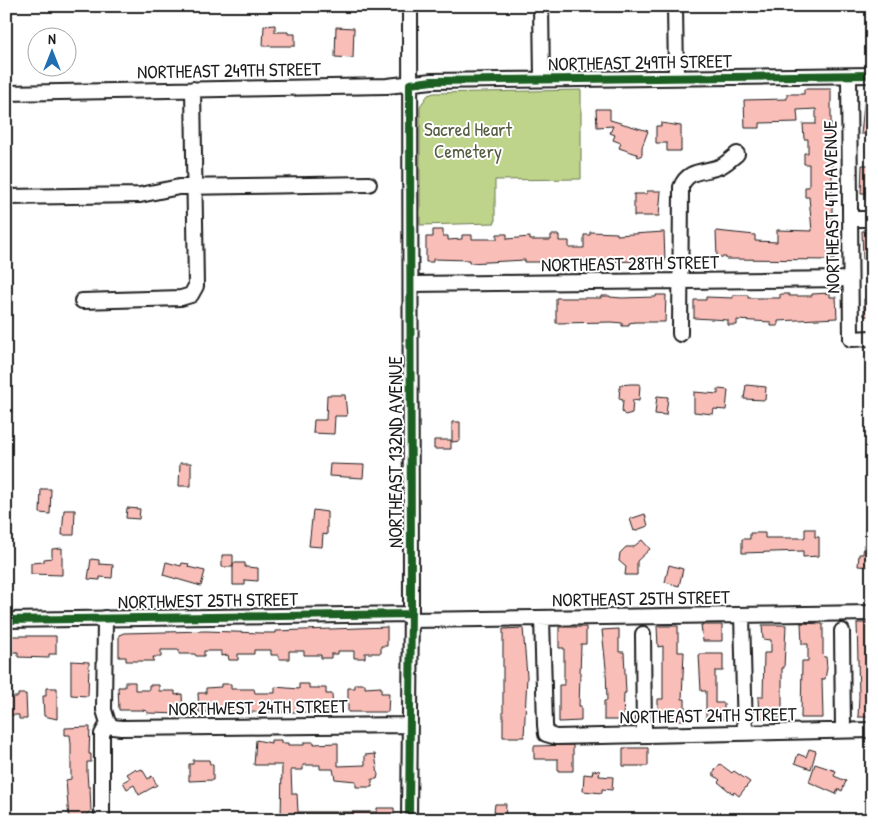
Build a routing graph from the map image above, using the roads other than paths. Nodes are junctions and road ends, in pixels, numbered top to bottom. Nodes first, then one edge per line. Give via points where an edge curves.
1 (410, 6) edge
2 (541, 6) edge
3 (675, 6) edge
4 (872, 75) edge
5 (848, 76) junction
6 (676, 77) junction
7 (542, 79) junction
8 (410, 84) junction
9 (193, 89) junction
10 (6, 93) edge
11 (737, 154) dead end
12 (369, 184) dead end
13 (194, 187) junction
14 (6, 197) edge
15 (850, 219) junction
16 (872, 219) edge
17 (850, 279) junction
18 (679, 281) junction
19 (411, 284) junction
20 (82, 301) dead end
21 (680, 334) dead end
22 (872, 338) edge
23 (872, 613) edge
24 (742, 615) junction
25 (411, 617) junction
26 (105, 618) junction
27 (542, 618) junction
28 (6, 620) edge
29 (842, 631) dead end
30 (643, 634) dead end
31 (108, 723) junction
32 (410, 725) junction
33 (843, 730) junction
34 (872, 730) edge
35 (745, 733) junction
36 (644, 735) junction
37 (102, 820) edge
38 (409, 820) edge

1 - 8 street, NORTHEAST 132ND AVENUE
2 - 7 street
3 - 6 street
4 - 5 street, NORTHEAST 249TH STREET
5 - 6 street, NORTHEAST 249TH STREET
5 - 15 street, NORTHEAST 4TH AVENUE
6 - 7 street, NORTHEAST 249TH STREET
7 - 8 street, NORTHEAST 249TH STREET
8 - 9 street, NORTHEAST 249TH STREET
8 - 19 street, NORTHEAST 132ND AVENUE
9 - 10 street, NORTHEAST 249TH STREET
9 - 13 street
11 - 18 street via 721,166 692,174 682,183
12 - 13 street
13 - 14 street via 169,188 140,195
13 - 20 street via 196,286 191,295 182,298
15 - 16 street
15 - 17 street, NORTHEAST 4TH AVENUE
17 - 18 street, NORTHEAST 28TH STREET
17 - 22 street, NORTHEAST 4TH AVENUE via 851,339
18 - 19 street, NORTHEAST 28TH STREET
18 - 21 street
19 - 25 street, NORTHEAST 132ND AVENUE
23 - 24 street, NORTHEAST 25TH STREET
24 - 27 street, NORTHEAST 25TH STREET
24 - 35 street
25 - 26 street, NORTHWEST 25TH STREET
25 - 27 street, NORTHEAST 25TH STREET
25 - 32 street, NORTHEAST 132ND AVENUE
26 - 28 street, NORTHWEST 25TH STREET
26 - 31 street via 104,710
27 - 36 street, NORTHEAST 24TH STREET via 546,734 556,738
29 - 33 street
30 - 36 street
31 - 32 street, NORTHWEST 24TH STREET via 122,728
31 - 37 street via 102,734
32 - 38 street, NORTHEAST 132ND AVENUE
33 - 34 street, NORTHEAST 24TH STREET
33 - 35 street, NORTHEAST 24TH STREET
35 - 36 street, NORTHEAST 24TH STREET

